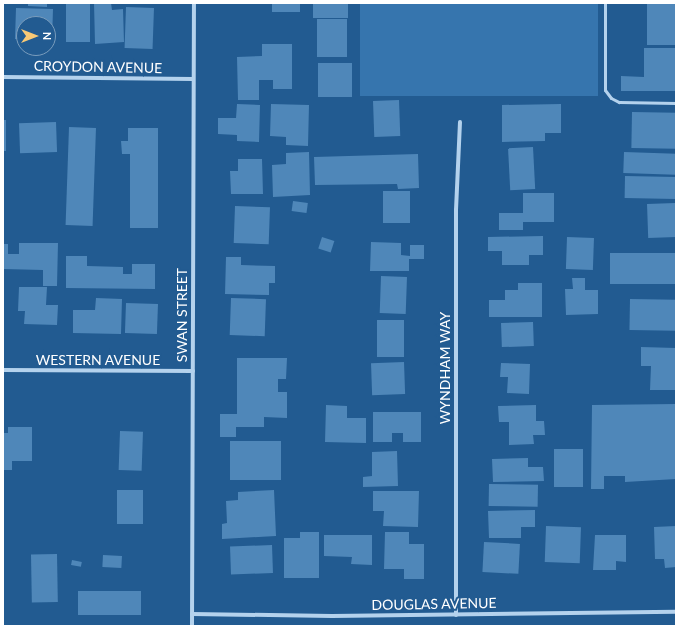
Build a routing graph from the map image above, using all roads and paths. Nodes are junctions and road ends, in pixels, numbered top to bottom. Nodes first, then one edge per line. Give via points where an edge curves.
1 (194, 3) edge
2 (605, 3) edge
3 (3, 77) edge
4 (194, 79) junction
5 (676, 103) edge
6 (460, 122) dead end
7 (3, 370) edge
8 (194, 371) junction
9 (676, 612) edge
10 (192, 614) junction
11 (456, 615) junction
12 (192, 626) edge

1 - 4 street, SWAN STREET
2 - 5 lane via 605,90 611,98 619,102
3 - 4 street, CROYDON AVENUE
4 - 8 street, SWAN STREET
6 - 11 street, WYNDHAM WAY via 456,218
7 - 8 street, WESTERN AVENUE
8 - 10 street, SWAN STREET
9 - 11 street, DOUGLAS AVENUE
10 - 11 street, DOUGLAS AVENUE
10 - 12 street, SWAN STREET

